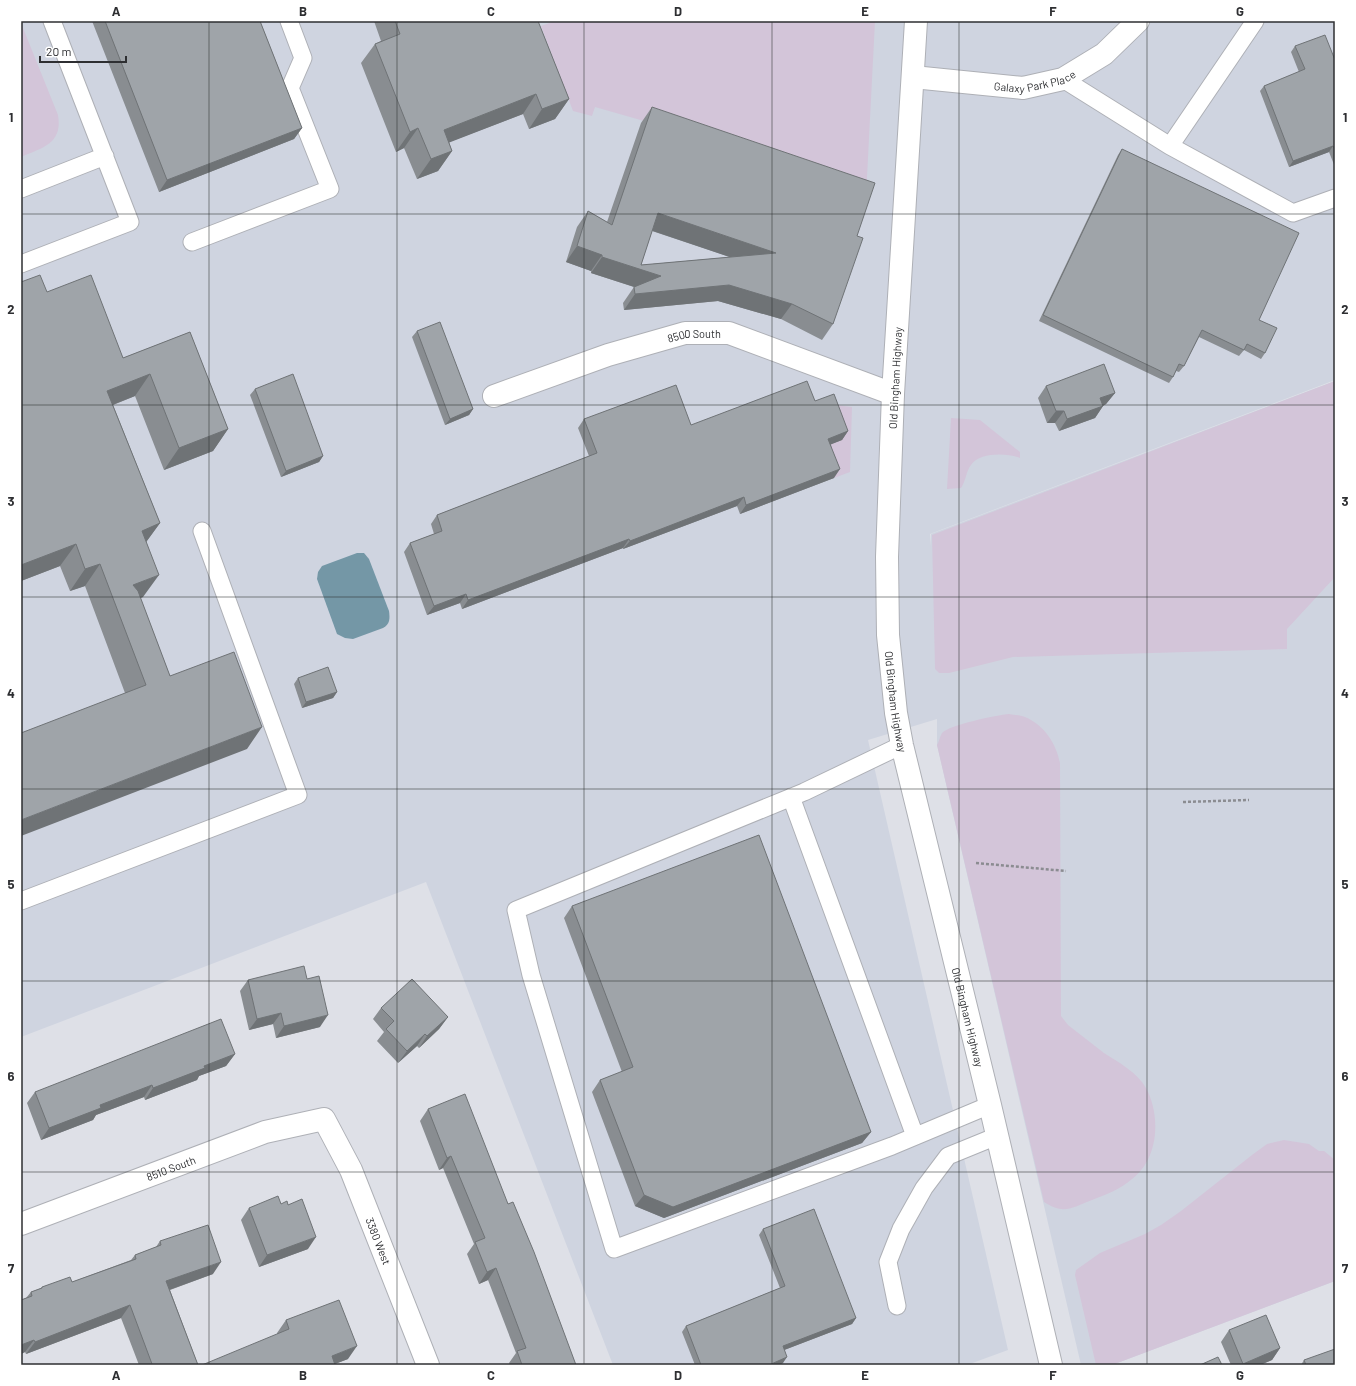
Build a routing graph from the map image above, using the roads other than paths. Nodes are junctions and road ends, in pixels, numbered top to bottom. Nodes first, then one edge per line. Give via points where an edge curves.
1 (52, 21) edge
2 (289, 21) edge
3 (916, 21) edge
4 (1138, 21) edge
5 (1255, 21) edge
6 (913, 77) junction
7 (1064, 79) junction
8 (1170, 146) junction
9 (105, 156) junction
10 (21, 188) edge
11 (1335, 198) edge
12 (192, 242) dead end
13 (21, 264) edge
14 (894, 394) junction
15 (494, 396) dead end
16 (202, 531) dead end
17 (902, 745) junction
18 (790, 797) junction
19 (21, 901) edge
20 (990, 1105) junction
21 (324, 1119) joint
22 (915, 1136) junction
23 (997, 1136) junction
24 (21, 1224) edge
25 (897, 1306) dead end
26 (428, 1365) edge
27 (1051, 1365) edge

1 - 9 lane
2 - 12 lane via 304,58 290,88 330,189
3 - 6 street, Old Bingham Highway
4 - 7 street, Galaxy Park Place via 1104,54
5 - 8 lane
6 - 7 street, Galaxy Park Place via 1023,88
6 - 14 street, Old Bingham Highway
7 - 8 lane
8 - 11 lane via 1293,213
9 - 10 lane
9 - 13 lane via 130,222
14 - 15 street, 8500 South via 729,333 685,333 608,355
14 - 17 street, Old Bingham Highway via 887,557 888,635
16 - 19 lane via 298,795
17 - 18 lane
17 - 20 street, Old Bingham Highway
18 - 22 lane
18 - 22 lane via 516,910 531,975 614,1250
20 - 22 lane
20 - 23 street, Old Bingham Highway
21 - 24 street, 8510 South via 265,1132
21 - 26 street, 3380 West via 351,1170
23 - 25 lane via 948,1156 924,1188 901,1229 888,1262
23 - 27 street, Old Bingham Highway

